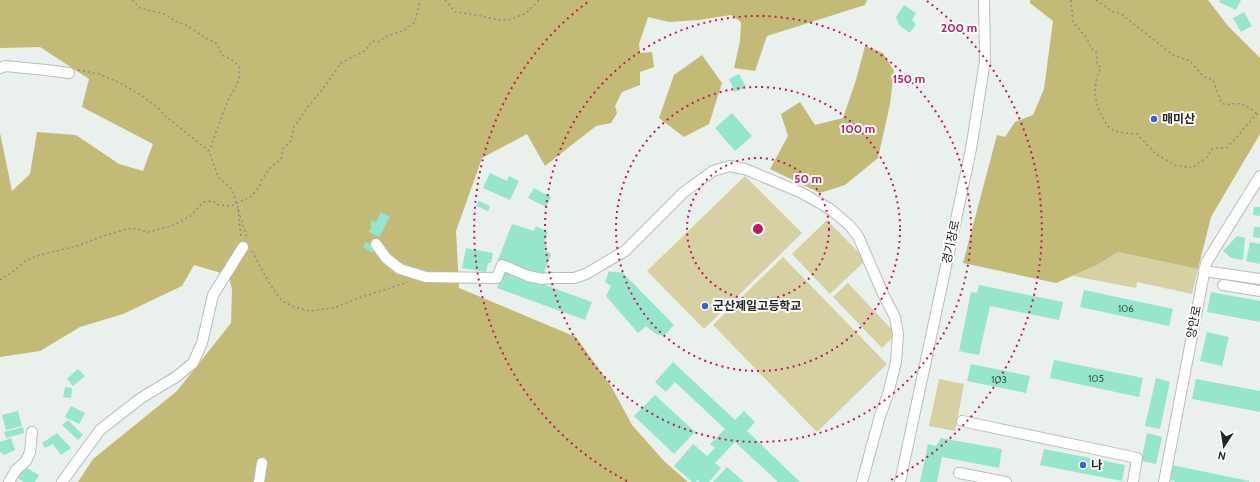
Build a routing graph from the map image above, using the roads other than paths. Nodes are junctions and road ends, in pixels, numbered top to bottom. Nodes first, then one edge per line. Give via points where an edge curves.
1 (984, 0) edge
2 (0, 68) edge
3 (69, 73) road end
4 (1260, 176) edge
5 (376, 244) dead end
6 (247, 245) road end
7 (1204, 271) junction
8 (1260, 279) edge
9 (1223, 284) dead end
10 (1260, 291) edge
11 (962, 421) dead end
12 (32, 432) dead end
13 (262, 463) dead end
14 (959, 473) dead end
15 (9, 482) edge
16 (62, 482) edge
17 (259, 482) edge
18 (862, 482) edge
19 (900, 482) edge
20 (1006, 482) edge
21 (1133, 482) edge
22 (1164, 482) edge

1 - 19 street, 경기장로 via 985,61 971,148
2 - 3 street via 5,66
4 - 7 street, 양안로 via 1206,263
5 - 18 street via 386,258 400,269 426,277 497,278 502,265 542,280 574,278 586,274 624,251 684,192 713,171 730,166 745,169 802,193 830,209 858,236 895,317 898,334 896,362
6 - 16 street via 213,295 202,343 193,363 100,430
7 - 8 street
7 - 22 street, 양안로
9 - 10 street
11 - 21 street via 1138,458
12 - 15 street via 28,457
13 - 17 street
14 - 20 street

